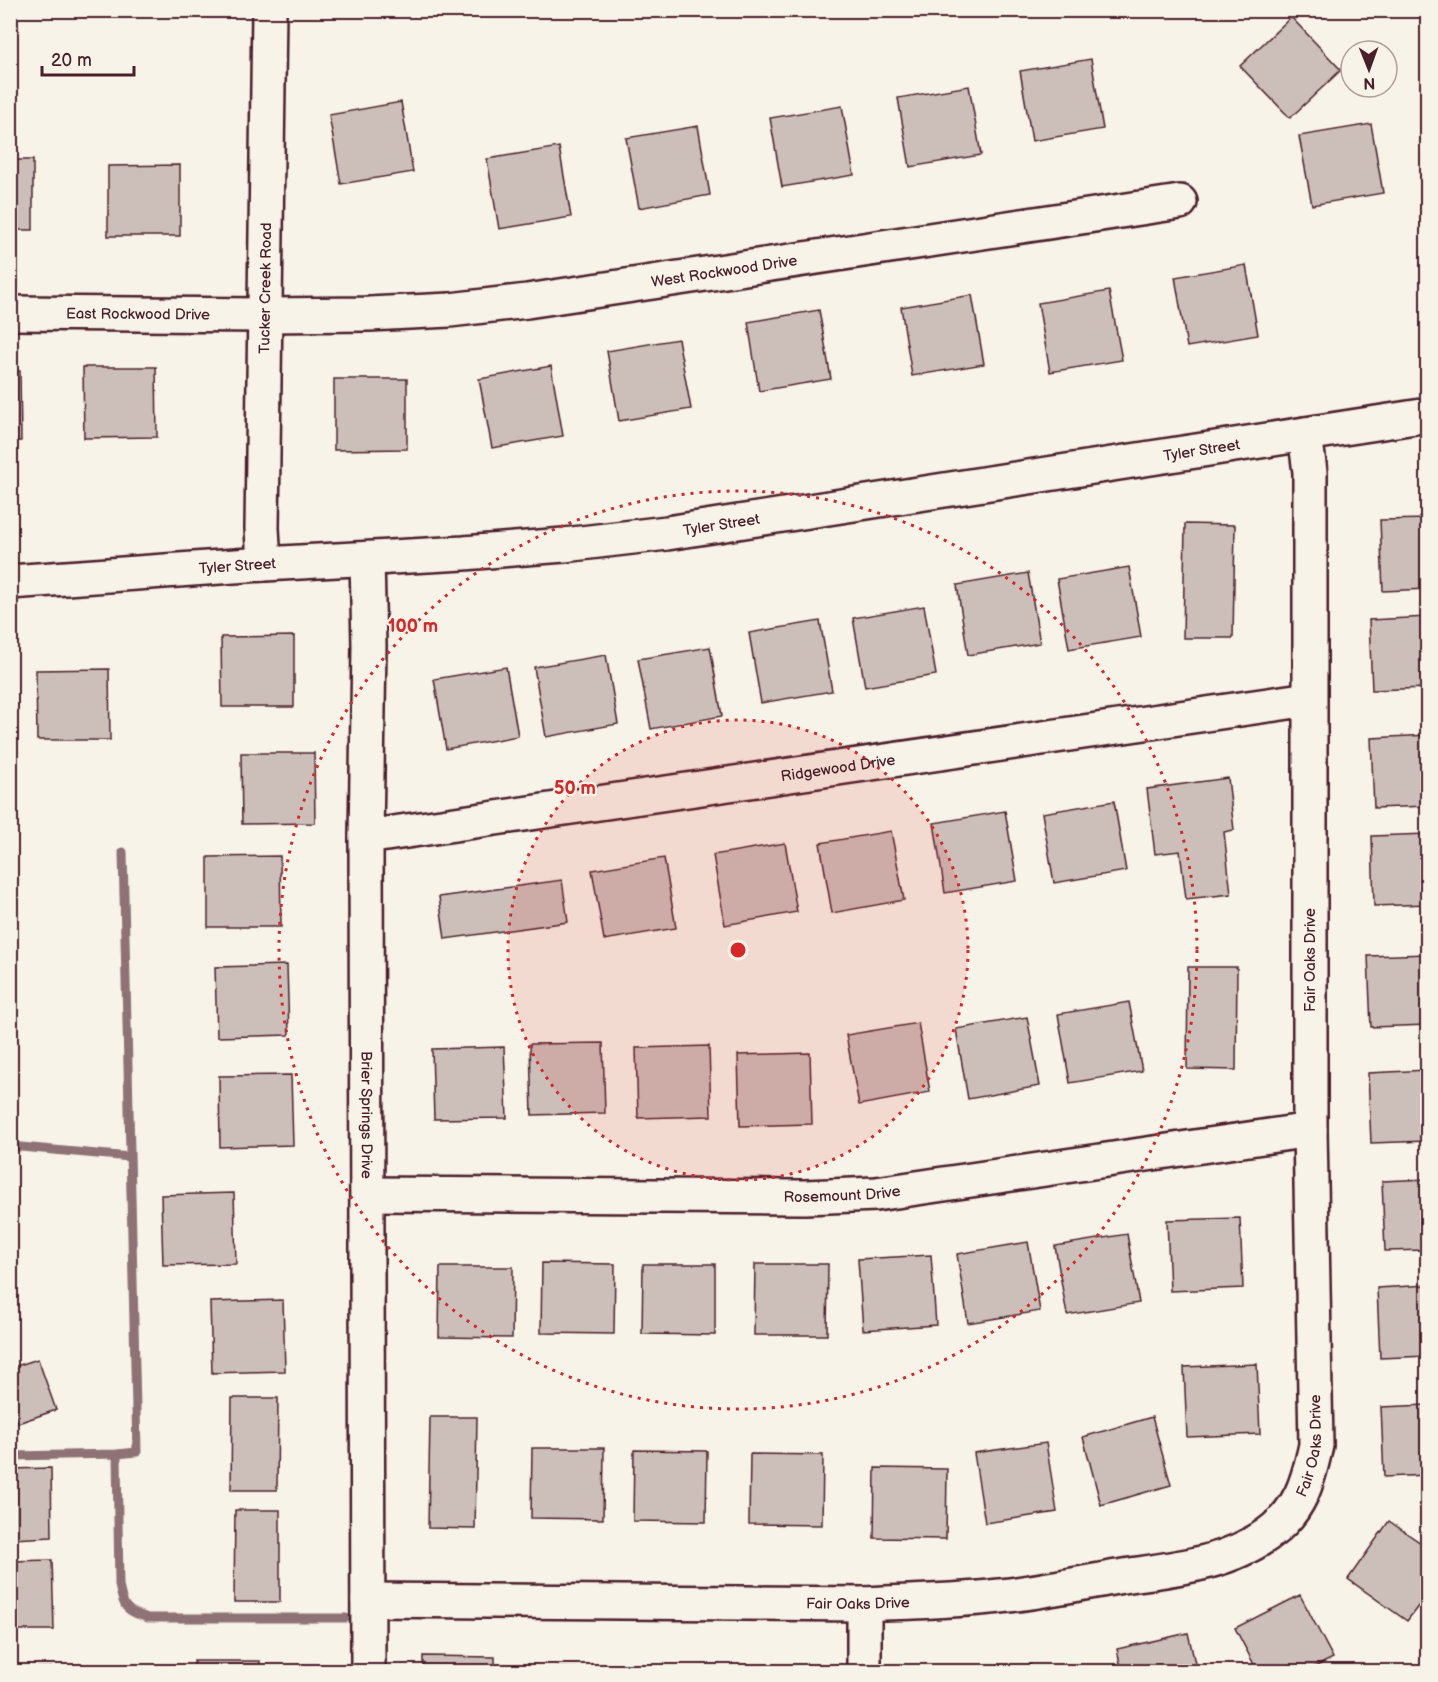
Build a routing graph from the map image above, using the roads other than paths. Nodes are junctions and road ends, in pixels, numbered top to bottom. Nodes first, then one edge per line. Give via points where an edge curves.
1 (269, 10) edge
2 (1180, 202) dead end
3 (10, 312) edge
4 (266, 315) junction
5 (1428, 415) edge
6 (1305, 434) junction
7 (367, 558) junction
8 (264, 564) junction
9 (10, 582) edge
10 (1309, 699) junction
11 (366, 837) junction
12 (1310, 1130) junction
13 (368, 1194) junction
14 (368, 1600) junction
15 (864, 1604) junction
16 (368, 1671) edge
17 (864, 1671) edge

1 - 4 street, Tucker Creek Road
2 - 4 street, West Rockwood Drive via 527,301 450,310
3 - 4 street, East Rockwood Drive
4 - 8 street, Tucker Creek Road
5 - 6 street, Tyler Street
6 - 7 street, Tyler Street via 667,533 564,545
6 - 10 street, Fair Oaks Drive via 1310,472
7 - 8 street, Tyler Street
7 - 11 street, Brier Springs Drive
8 - 9 street, Tyler Street
10 - 11 street, Ridgewood Drive
10 - 12 street, Fair Oaks Drive
11 - 13 street, Brier Springs Drive
12 - 13 street, Rosemount Drive via 876,1194
12 - 15 street, Fair Oaks Drive via 1316,1445 1309,1478 1292,1511 1268,1534 1232,1555 1189,1566 1002,1596
13 - 14 street, Brier Springs Drive
14 - 15 street, Fair Oaks Drive
14 - 16 street, Brier Springs Drive
15 - 17 street

